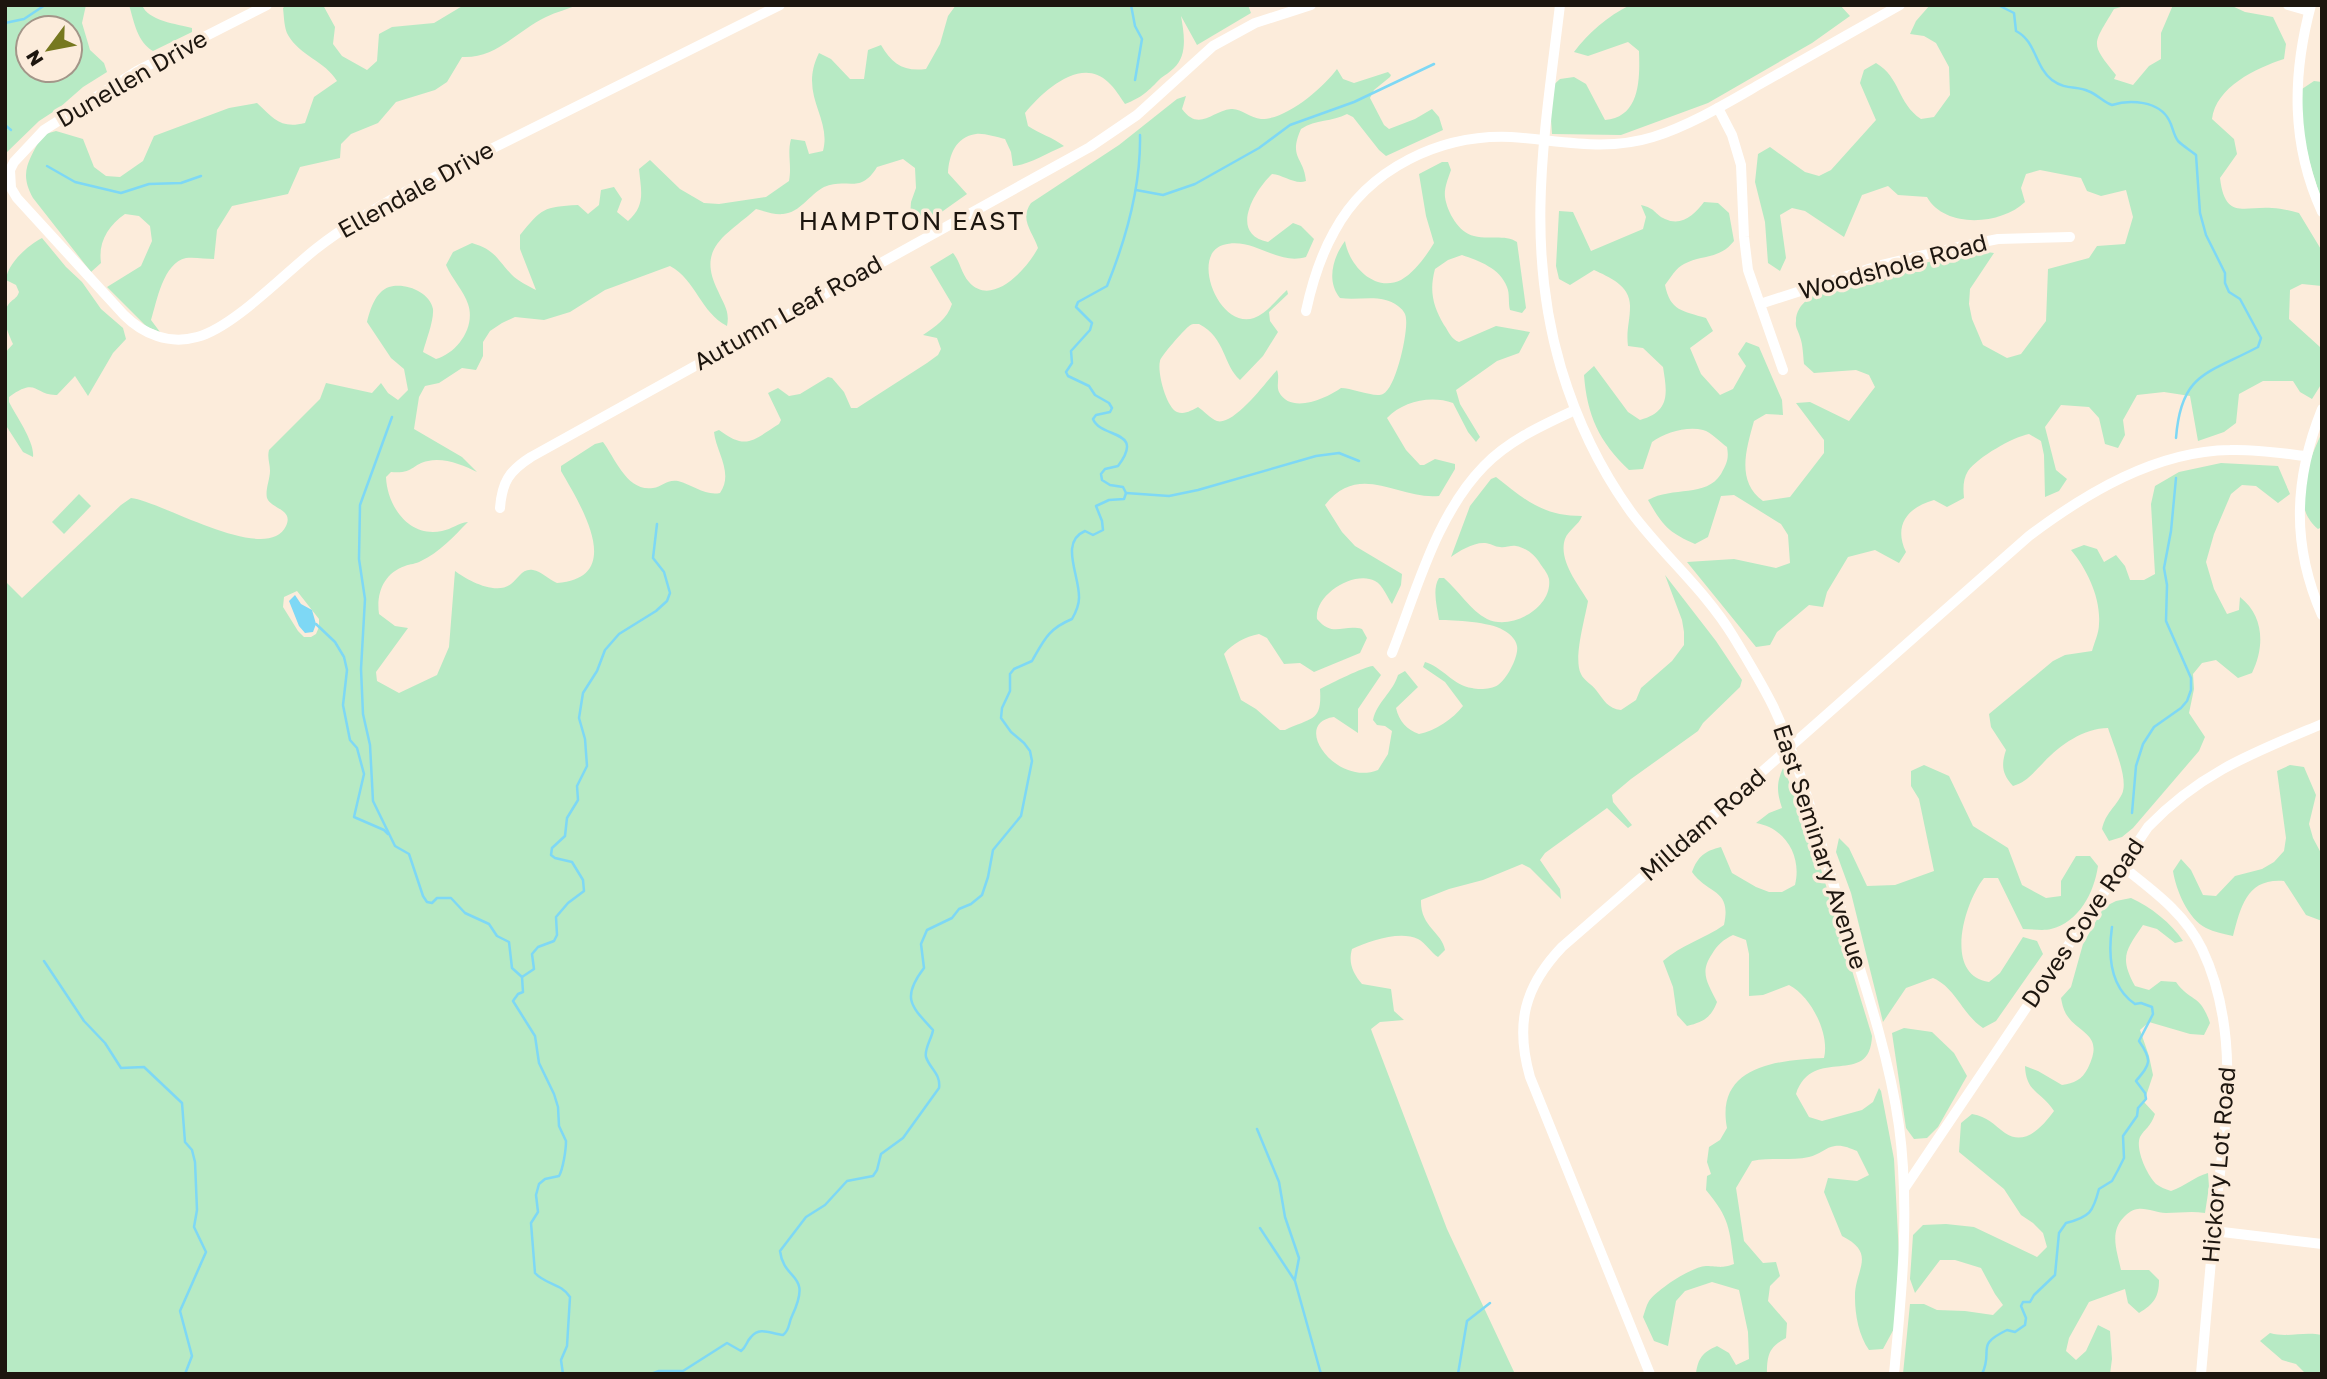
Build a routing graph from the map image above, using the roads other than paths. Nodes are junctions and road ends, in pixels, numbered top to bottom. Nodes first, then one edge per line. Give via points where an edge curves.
1 (267, 5) edge
2 (780, 5) edge
3 (1311, 5) edge
4 (1560, 5) edge
5 (1900, 5) edge
6 (2288, 5) edge
7 (2310, 8) edge
8 (1718, 108) junction
9 (1544, 140) junction
10 (10, 170) joint
11 (2322, 212) edge
12 (2070, 237) dead end
13 (1760, 304) junction
14 (1306, 311) dead end
15 (1783, 370) dead end
16 (2322, 409) edge
17 (1575, 410) junction
18 (2305, 456) junction
19 (500, 508) dead end
20 (2322, 615) edge
21 (1392, 653) dead end
22 (2322, 724) edge
23 (1791, 748) junction
24 (2122, 866) junction
25 (1904, 1189) junction
26 (2214, 1231) junction
27 (2322, 1244) edge
28 (1650, 1374) edge
29 (1894, 1374) edge
30 (2201, 1374) edge

1 - 10 street, Dunellen Drive via 86,102 44,130
2 - 10 street, Ellendale Drive via 376,208 314,250 218,328 191,339 154,336 133,323 17,198
3 - 19 street, Autumn Leaf Road via 1234,33 1213,46 1137,115 1090,147 518,465 502,489
4 - 9 street, East Seminary Avenue
5 - 8 street
6 - 7 street
7 - 11 street via 2301,51 2297,113 2306,171
8 - 9 street via 1661,134 1623,143 1595,146
8 - 13 street via 1741,165 1746,256
9 - 14 street via 1469,138 1414,157 1384,175 1335,229 1320,260
9 - 17 street, East Seminary Avenue via 1539,195 1543,285 1553,339
12 - 13 street, Woodshole Road via 1998,239 1958,247 1881,265
13 - 15 street
16 - 18 street
17 - 21 street via 1513,442 1468,484 1437,539
17 - 23 street, East Seminary Avenue via 1630,510 1730,631
18 - 20 street via 2300,539
18 - 23 street, Milldam Road via 2239,450 2196,454 2139,470 2084,498 2029,536
22 - 24 street, Doves Cove Road via 2225,767 2194,786 2148,827
23 - 25 street, East Seminary Avenue via 1890,1075
23 - 28 street, Milldam Road via 1562,947 1547,963 1527,1000 1522,1039 1530,1077
24 - 25 street, Doves Cove Road
24 - 26 street, Hickory Lot Road via 2174,908 2189,927 2202,948 2220,1004 2229,1063
25 - 29 street, East Seminary Avenue via 1903,1275
26 - 27 street
26 - 30 street, Hickory Lot Road

